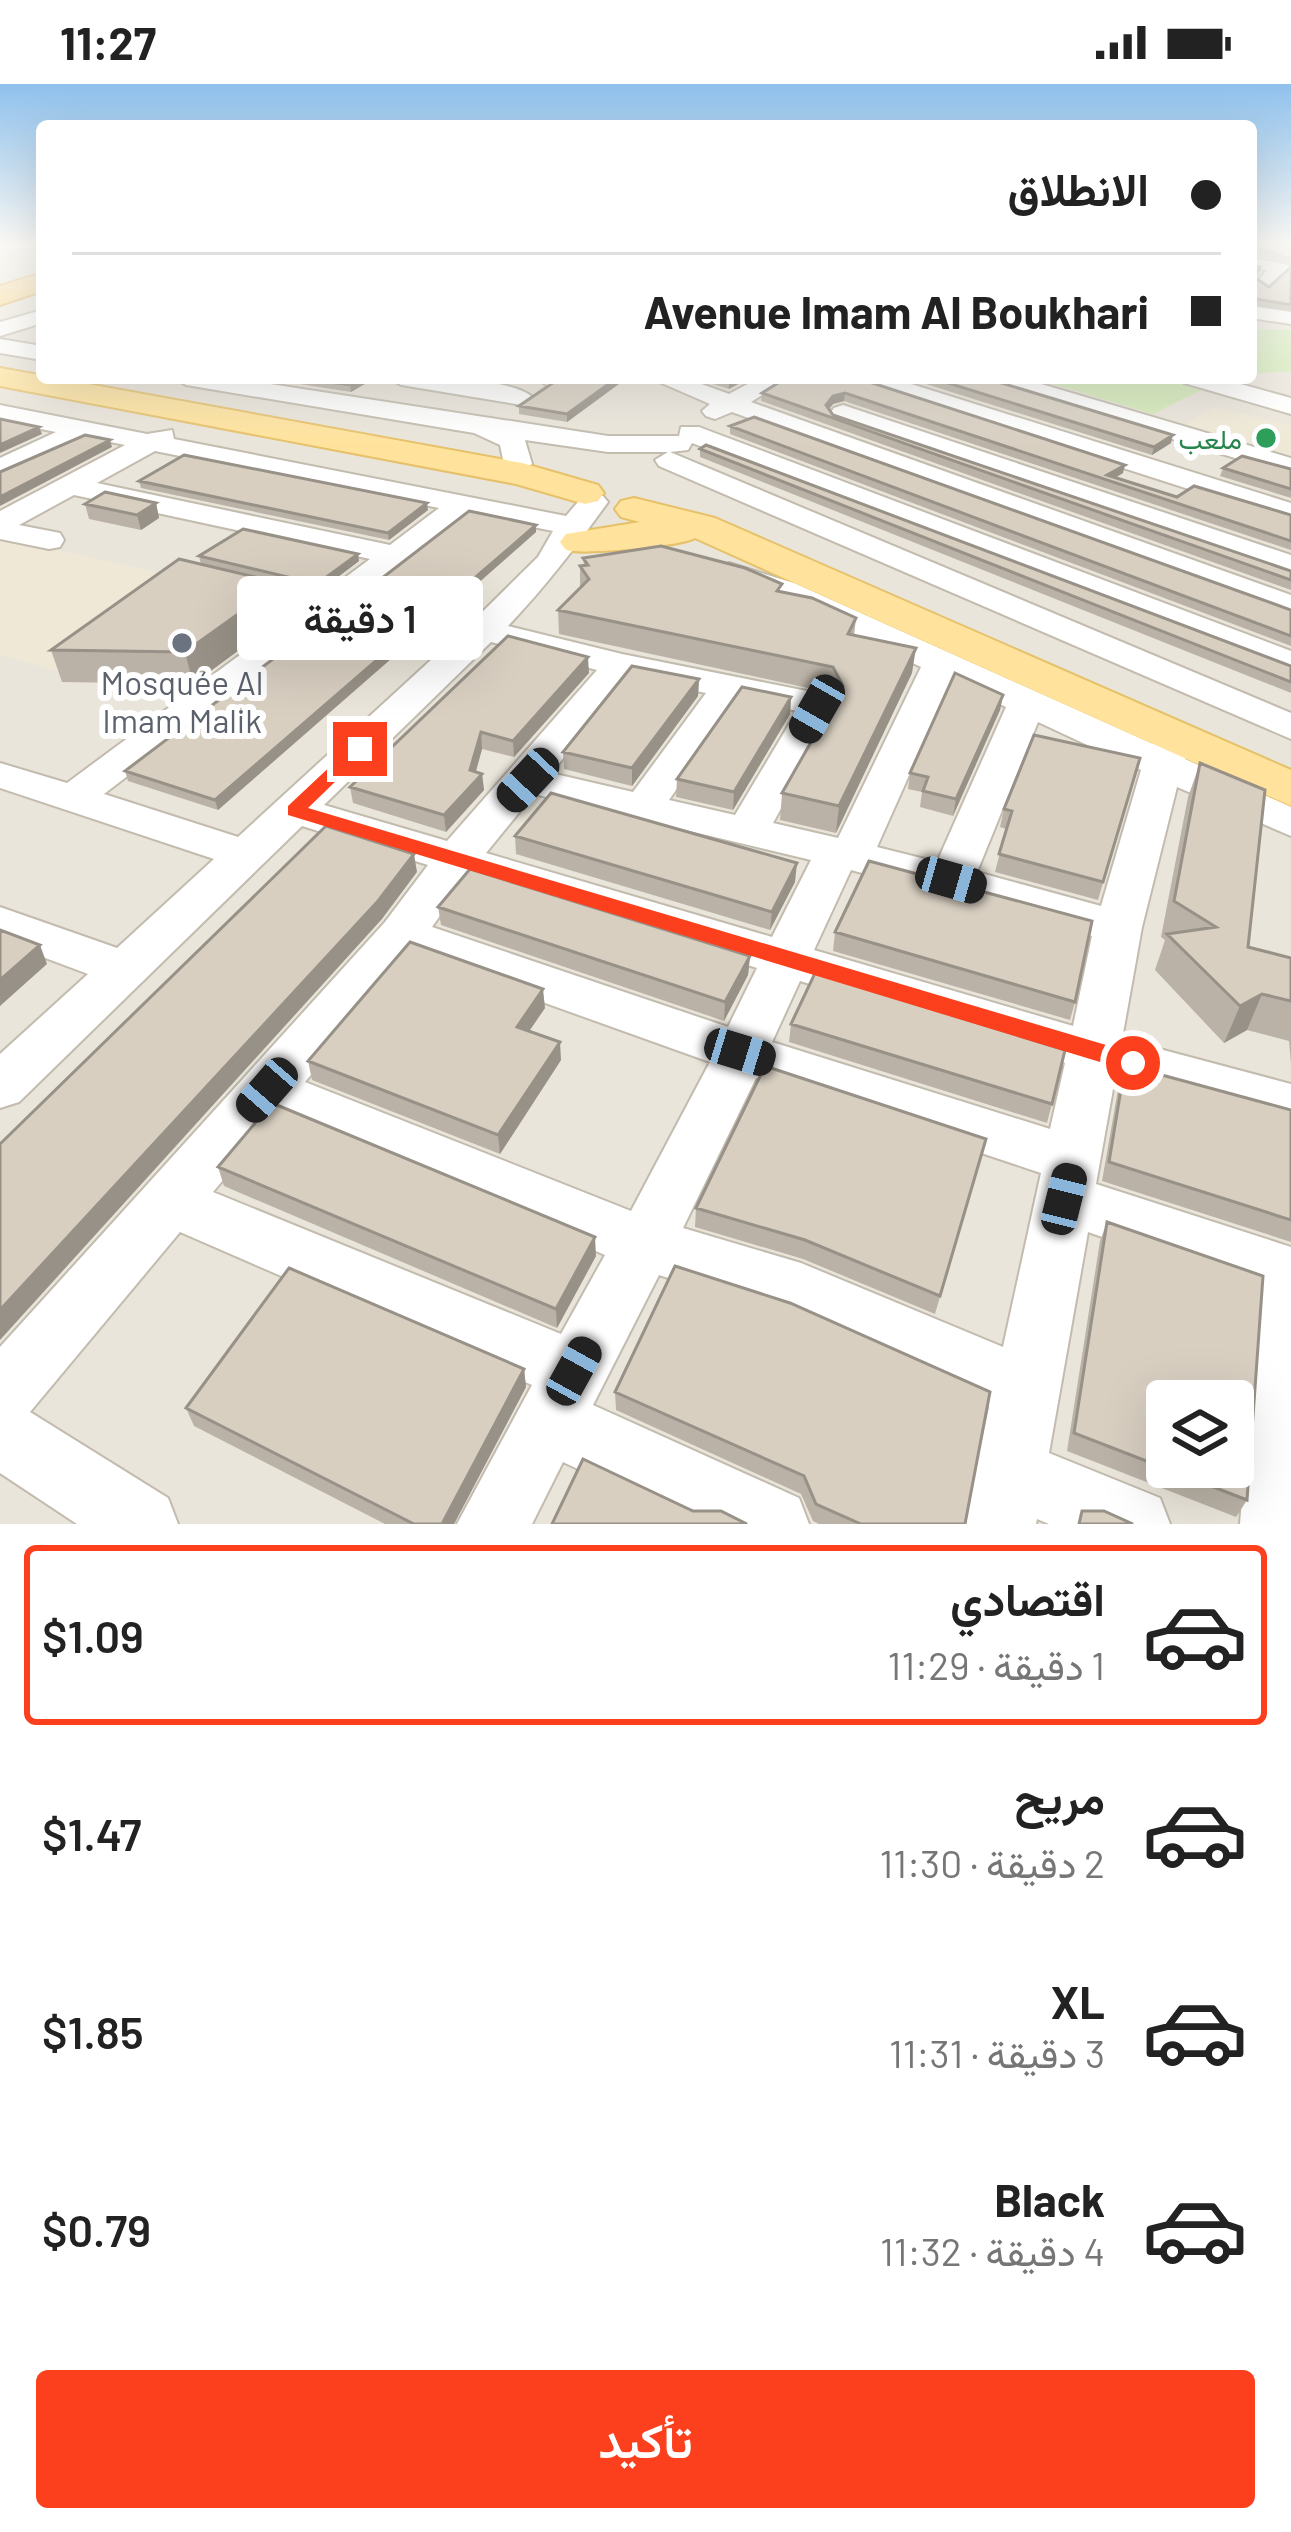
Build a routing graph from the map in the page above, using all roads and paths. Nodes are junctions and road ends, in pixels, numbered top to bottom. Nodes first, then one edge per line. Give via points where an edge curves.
1 (1257, 313) edge
2 (36, 318) edge
3 (1291, 320) edge
4 (1257, 321) edge
5 (0, 329) edge
6 (0, 346) edge
7 (36, 352) edge
8 (0, 365) edge
9 (36, 373) edge
10 (0, 377) edge
11 (36, 379) edge
12 (1291, 379) edge
13 (61, 384) edge
14 (114, 384) edge
15 (370, 384) edge
16 (437, 384) edge
17 (541, 384) edge
18 (888, 384) edge
19 (917, 384) edge
20 (1015, 384) edge
21 (1213, 384) edge
22 (751, 386) edge
23 (905, 389) junction
24 (205, 392) edge
25 (1042, 392) junction
26 (1248, 394) junction
27 (522, 398) junction
28 (339, 404) junction
29 (1291, 406) edge
30 (290, 408) junction
31 (3, 415) edge
32 (854, 417) junction
33 (991, 417) junction
34 (1134, 421) junction
35 (481, 426) junction
36 (82, 429) junction
37 (823, 436) junction
38 (925, 440) junction
39 (152, 442) junction
40 (1084, 446) junction
41 (1222, 447) junction
42 (874, 455) junction
43 (518, 464) junction
44 (1291, 467) edge
45 (0, 468) edge
46 (1173, 475) junction
47 (1025, 477) junction
48 (332, 478) junction
49 (73, 486) junction
50 (985, 495) junction
51 (619, 498) junction
52 (1284, 503) edge
53 (464, 504) junction
54 (1152, 521) junction
55 (927, 523) junction
56 (257, 525) junction
57 (0, 526) edge
58 (833, 530) junction
59 (49, 540) dead end
60 (1115, 542) junction
61 (1223, 543) junction
62 (880, 550) junction
63 (395, 555) junction
64 (761, 556) junction
65 (1291, 566) edge
66 (1190, 569) junction
67 (179, 574) edge
68 (1248, 590) junction
69 (1291, 606) edge
70 (328, 609) junction
71 (1199, 627) junction
72 (477, 637) junction
73 (941, 662) junction
74 (1291, 663) edge
75 (621, 665) junction
76 (730, 686) junction
77 (1028, 701) junction
78 (1156, 717) junction
79 (1291, 727) edge
80 (1291, 767) edge
81 (0, 775) edge
82 (528, 780) junction
83 (1291, 790) edge
84 (73, 798) junction
85 (644, 807) junction
86 (295, 811) junction
87 (1291, 824) edge
88 (747, 831) junction
89 (845, 853) junction
90 (246, 854) junction
91 (458, 857) junction
92 (951, 880) junction
93 (0, 923) edge
94 (1118, 927) junction
95 (402, 934) junction
96 (784, 958) junction
97 (122, 968) junction
98 (740, 1052) junction
99 (1093, 1052) junction
100 (0, 1087) edge
101 (267, 1090) junction
102 (1291, 1106) edge
103 (1069, 1180) junction
104 (171, 1201) junction
105 (643, 1244) junction
106 (1291, 1275) edge
107 (1025, 1389) junction
108 (562, 1395) junction
109 (0, 1396) edge
110 (0, 1433) edge
111 (1007, 1499) edge
112 (142, 1524) edge
113 (493, 1524) edge
114 (773, 1524) edge
115 (1134, 1524) edge
116 (1276, 1524) edge

1 - 3 street
2 - 5 street
3 - 4 street
6 - 7 street
8 - 9 main road
10 - 11 main road
12 - 26 street
13 - 31 street
14 - 24 main road
15 - 28 street
16 - 27 street
17 - 27 street
18 - 23 street
19 - 23 street
20 - 25 street
21 - 26 street
22 - 32 street
22 - 37 street
22 - 51 street
23 - 32 street
23 - 33 street
24 - 30 main road
24 - 39 street
24 - 51 main road
25 - 33 street
25 - 34 street
26 - 29 street
27 - 35 street
28 - 30 street
28 - 35 street
30 - 43 main road
31 - 36 street
32 - 37 street
32 - 38 street
33 - 38 street
33 - 40 street
34 - 40 street
34 - 41 street
35 - 43 street via 512,441
35 - 51 street via 608,444
36 - 39 street
36 - 45 street
37 - 42 street
38 - 42 street
38 - 47 street
39 - 48 street
39 - 49 street
40 - 46 street
40 - 47 street
41 - 44 street
41 - 46 street
42 - 50 street
43 - 51 main road
46 - 52 street
47 - 50 street
47 - 54 street
48 - 53 street
48 - 56 street
49 - 56 street
49 - 57 street
50 - 55 street
50 - 60 street
51 - 53 street
51 - 55 street
51 - 58 street
51 - 64 main road
51 - 64 main road via 647,533
51 - 72 street
52 - 61 street
53 - 63 street
54 - 60 street
54 - 61 street
55 - 62 street
55 - 71 street
56 - 63 street
57 - 59 street
58 - 62 street
58 - 64 street
60 - 66 street
61 - 65 street
61 - 66 street
62 - 78 street
63 - 70 street
64 - 73 street
64 - 78 main road
66 - 68 street
67 - 70 street
68 - 69 street
68 - 71 street
70 - 72 street
70 - 84 street
71 - 74 street
71 - 78 street
72 - 75 street
72 - 86 street
73 - 77 street
73 - 89 street
75 - 76 street
75 - 82 street
76 - 85 street
76 - 88 street via 817,709
77 - 78 street
77 - 92 street
78 - 79 street
78 - 80 main road
78 - 83 main road
78 - 87 street
78 - 94 street
81 - 84 street
82 - 85 street
82 - 91 street
84 - 90 street
85 - 88 street
86 - 90 street
86 - 91 street
88 - 89 street
89 - 92 street
89 - 96 street
90 - 97 street
91 - 95 street
91 - 96 street
92 - 94 street
93 - 97 street
94 - 99 street
95 - 98 street
95 - 101 street
96 - 98 street
96 - 99 street
97 - 100 street
98 - 103 street
98 - 105 street
99 - 102 street
99 - 103 street
101 - 104 street
101 - 105 street
103 - 106 street
103 - 107 street
104 - 108 street
104 - 109 street
105 - 107 street via 801,1292
105 - 108 street
106 - 116 street
107 - 111 street
108 - 113 street
108 - 114 street
110 - 112 street
111 - 115 street

